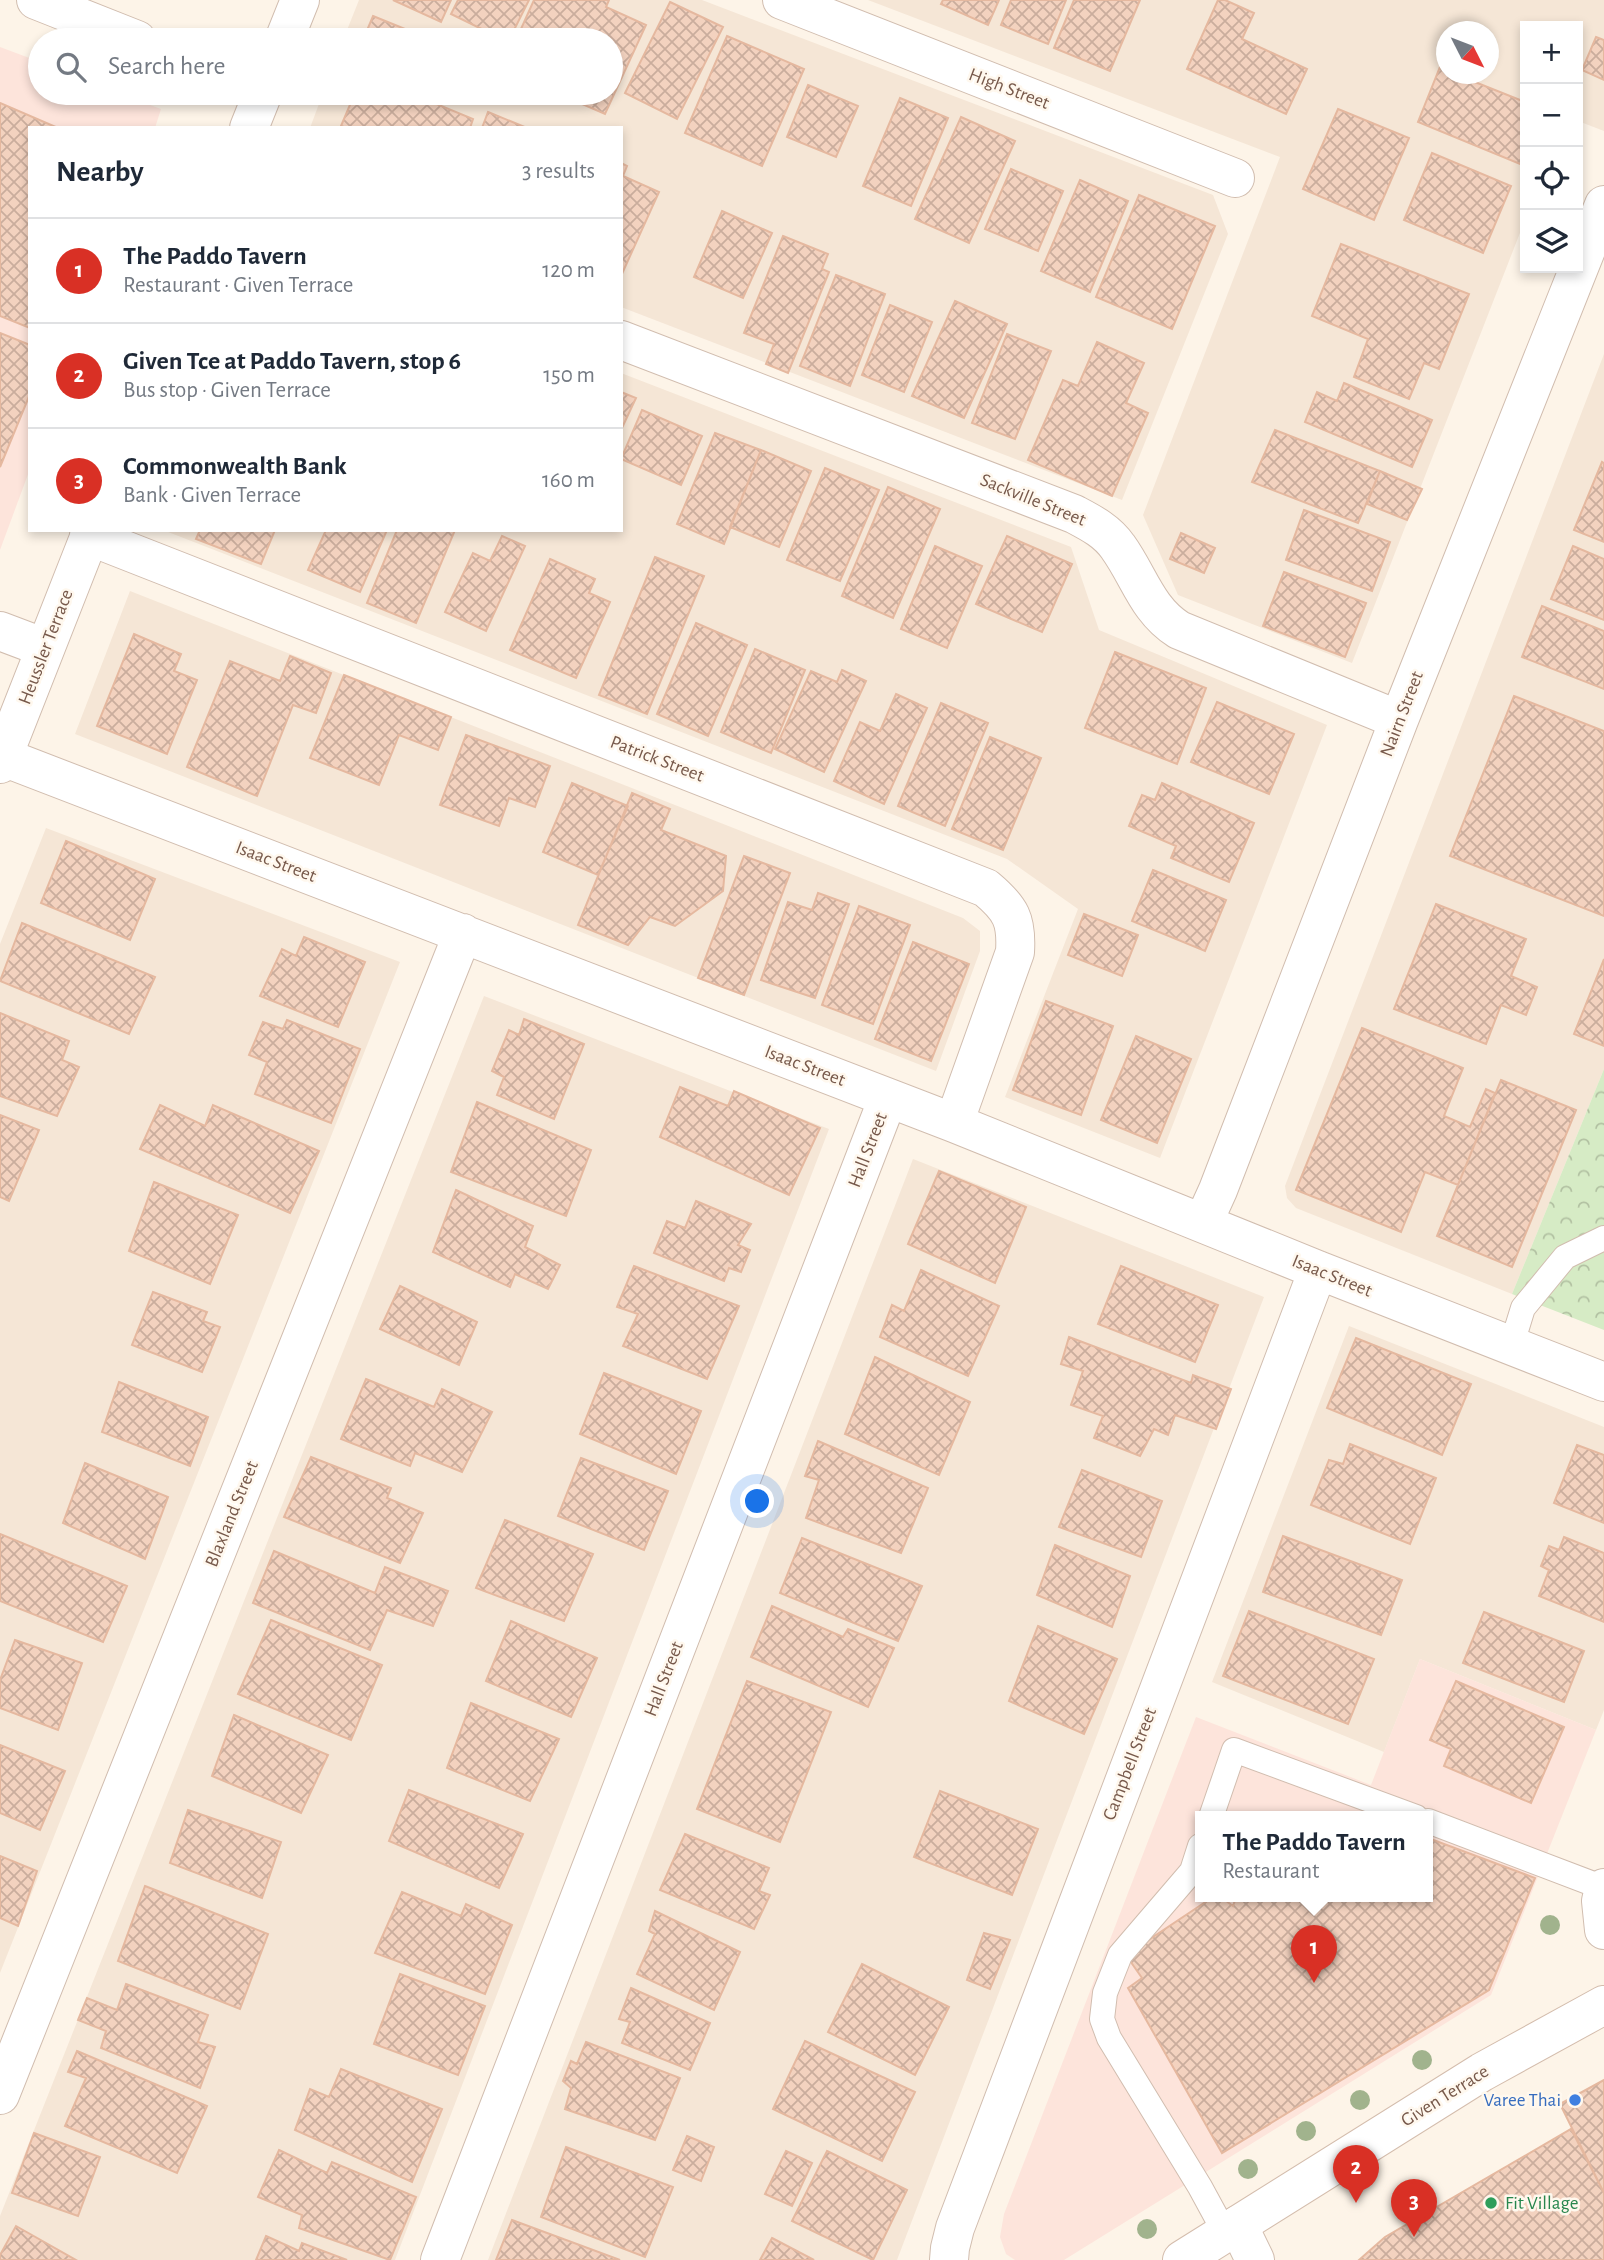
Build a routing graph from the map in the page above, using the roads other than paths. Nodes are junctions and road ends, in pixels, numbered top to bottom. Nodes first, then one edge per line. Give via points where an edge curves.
1 (36, 0) edge
2 (300, 0) edge
3 (782, 0) edge
4 (107, 28) edge
5 (289, 28) edge
6 (258, 105) edge
7 (250, 126) edge
8 (1235, 178) dead end
9 (1604, 205) edge
10 (623, 341) edge
11 (90, 533) edge
12 (0, 631) edge
13 (46, 648) junction
14 (1399, 720) junction
15 (1, 761) edge
16 (463, 933) junction
17 (888, 1098) junction
18 (954, 1123) junction
19 (1203, 1223) junction
20 (1604, 1238) edge
21 (1318, 1270) junction
22 (1511, 1346) junction
23 (1604, 1382) edge
24 (1212, 1811) edge
25 (1400, 1811) edge
26 (1433, 1823) edge
27 (1195, 1862) edge
28 (1604, 1888) edge
29 (1604, 1930) edge
30 (1604, 2005) edge
31 (0, 2095) edge
32 (1232, 2229) junction
33 (440, 2260) edge
34 (949, 2260) edge
35 (1182, 2260) edge
36 (1255, 2260) edge

1 - 4 street
2 - 5 street
3 - 8 street, High Street
6 - 7 street
9 - 14 street, Nairn Street
10 - 14 street, Sackville Street via 1074,514 1117,545 1156,611 1179,630
11 - 13 street, Heussler Terrace
11 - 18 street, Patrick Street via 986,888 1003,902 1014,920 1015,952
12 - 13 street
13 - 15 street, Heussler Terrace
14 - 19 street, Nairn Street
15 - 16 street, Isaac Street
16 - 17 street, Isaac Street
16 - 31 street, Blaxland Street
17 - 18 street, Isaac Street
17 - 33 street, Hall Street
18 - 19 street, Isaac Street
19 - 21 street, Isaac Street
20 - 22 lane via 1565,1257 1522,1308
21 - 22 street, Isaac Street
21 - 34 street, Campbell Street via 955,2228
22 - 23 street, Isaac Street
24 - 25 lane via 1234,1749
26 - 28 lane
27 - 32 lane via 1192,1871 1120,1955 1105,1993 1102,2019 1109,2038 1200,2187
28 - 29 street
30 - 32 street, Given Terrace via 1482,2072
32 - 35 street, Given Terrace
32 - 36 street

